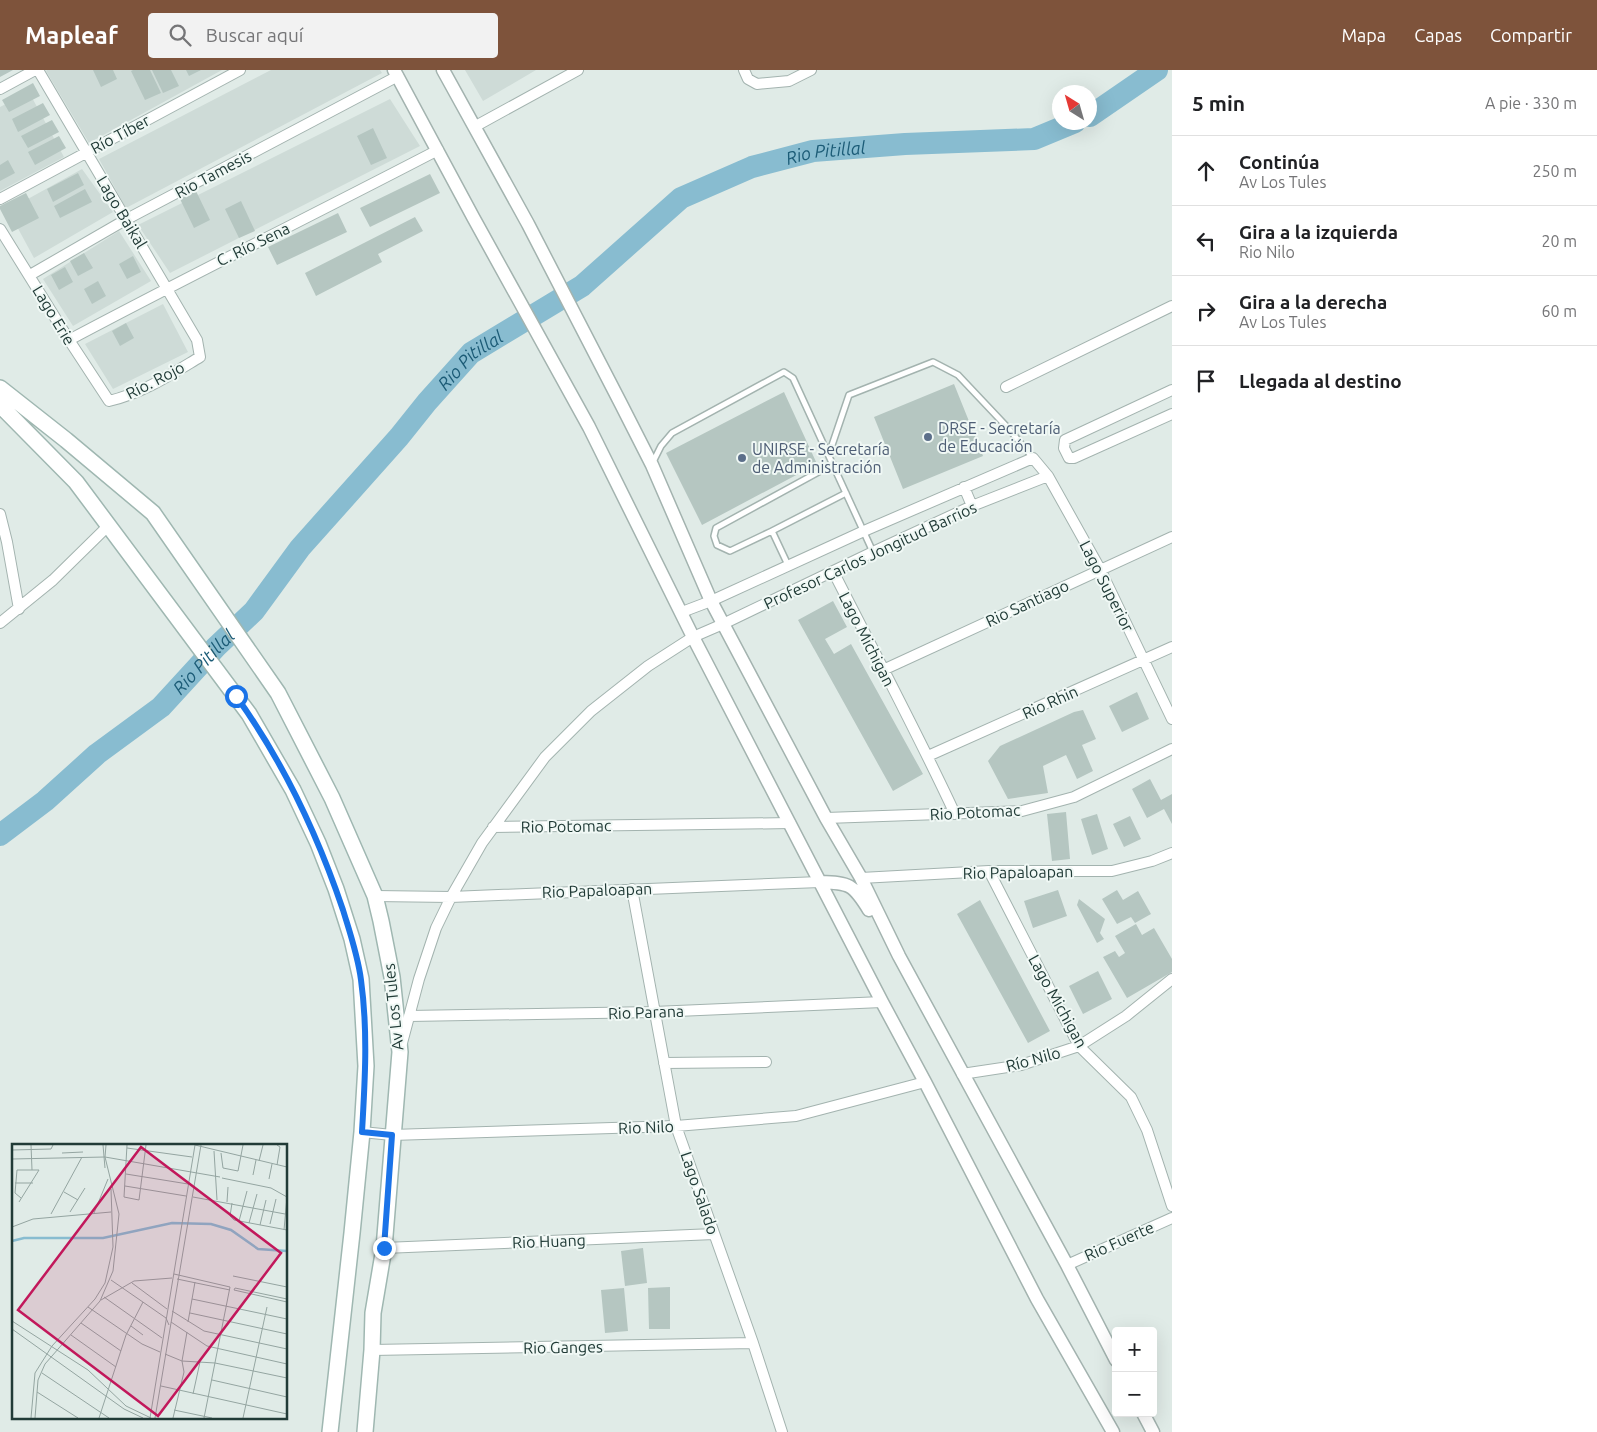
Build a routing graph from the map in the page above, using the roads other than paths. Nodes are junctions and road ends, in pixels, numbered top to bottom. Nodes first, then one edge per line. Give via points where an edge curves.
1 (37, 70) edge
2 (240, 70) edge
3 (443, 70) edge
4 (578, 70) edge
5 (744, 70) edge
6 (811, 70) edge
7 (396, 73) edge
8 (0, 89) edge
9 (474, 127) junction
10 (438, 150) junction
11 (86, 152) junction
12 (0, 199) edge
13 (127, 219) junction
14 (0, 229) edge
15 (30, 275) junction
16 (166, 288) junction
17 (1172, 306) edge
18 (69, 340) junction
19 (200, 357) joint
20 (1006, 386) dead end
21 (0, 388) edge
22 (1172, 390) edge
23 (109, 401) joint
24 (0, 405) edge
25 (1172, 414) edge
26 (828, 455) junction
27 (1033, 458) junction
28 (832, 464) junction
29 (652, 465) junction
30 (1048, 476) junction
31 (964, 487) junction
32 (846, 493) junction
33 (972, 506) junction
34 (0, 514) edge
35 (108, 526) junction
36 (772, 531) junction
37 (864, 531) junction
38 (1172, 537) edge
39 (873, 552) junction
40 (788, 565) junction
41 (1100, 569) junction
42 (833, 571) junction
43 (711, 600) junction
44 (19, 609) junction
45 (682, 612) junction
46 (0, 623) edge
47 (724, 624) junction
48 (693, 637) junction
49 (1172, 647) edge
50 (1144, 660) junction
51 (882, 670) junction
52 (1172, 719) edge
53 (1172, 749) edge
54 (928, 756) junction
55 (955, 814) junction
56 (826, 818) junction
57 (790, 823) junction
58 (493, 827) junction
59 (1172, 854) edge
60 (989, 871) junction
61 (861, 878) junction
62 (820, 882) junction
63 (632, 889) junction
64 (375, 896) junction
65 (450, 896) junction
66 (899, 956) junction
67 (1172, 979) edge
68 (882, 1002) junction
69 (654, 1012) junction
70 (409, 1016) junction
71 (1079, 1046) junction
72 (400, 1052) junction
73 (766, 1062) dead end
74 (664, 1063) junction
75 (962, 1074) junction
76 (925, 1082) junction
77 (676, 1126) junction
78 (362, 1132) junction
79 (392, 1135) junction
80 (1172, 1206) edge
81 (1172, 1218) edge
82 (714, 1234) junction
83 (384, 1248) junction
84 (1067, 1264) junction
85 (753, 1343) junction
86 (372, 1350) junction
87 (1112, 1352) edge
88 (1145, 1417) edge
89 (330, 1432) edge
90 (365, 1432) edge
91 (782, 1432) edge
92 (1113, 1432) edge
93 (1153, 1432) edge

1 - 8 street
1 - 11 street, Lago Baikal
2 - 11 street, Río Tíber
3 - 9 street
4 - 9 street
5 - 6 street via 748,80 757,84 789,81
7 - 10 street
7 - 13 street, Rio Tamesis
9 - 29 street via 528,224
10 - 16 street, C. Río Sena
10 - 45 street via 589,427
11 - 12 street, Río Tíber
11 - 13 street, Lago Baikal
13 - 15 street, Rio Tamesis
13 - 16 street, Lago Baikal
14 - 15 street, Lago Erie
15 - 18 street, Lago Erie
16 - 18 street, C. Río Sena
16 - 19 street, Lago Baikal via 197,340
17 - 20 street
18 - 23 street, Lago Erie
19 - 23 street, Río. Rojo via 128,396
21 - 64 main road, Av Los Tules via 152,513 270,678 332,798
22 - 25 street via 1065,440 1064,448 1068,458 1074,458
24 - 35 main road, Av Los Tules via 76,482
26 - 27 lane via 850,395 933,362 958,375
26 - 28 lane
26 - 29 lane via 793,378 784,372 672,433
27 - 30 street, Lago Superior
27 - 31 street, Profesor Carlos Jongitud Barrios
28 - 32 lane
28 - 36 lane via 716,528 714,536 718,545 730,551
29 - 43 street
30 - 33 street, Profesor Carlos Jongitud Barrios
30 - 41 street, Lago Superior
31 - 33 street
31 - 37 street, Profesor Carlos Jongitud Barrios
32 - 36 lane
32 - 37 lane
33 - 39 street, Profesor Carlos Jongitud Barrios
34 - 44 street
35 - 44 street
35 - 78 main road, Av Los Tules via 249,714 293,790 318,843 352,939 361,979 366,1066
36 - 40 lane
37 - 39 lane
37 - 40 street, Profesor Carlos Jongitud Barrios
38 - 41 street, Rio Santiago
39 - 42 street, Profesor Carlos Jongitud Barrios
40 - 43 street, Profesor Carlos Jongitud Barrios
41 - 50 street, Lago Superior
41 - 51 street, Rio Santiago
42 - 47 street, Profesor Carlos Jongitud Barrios
42 - 51 street, Lago Michigan
43 - 45 street, Profesor Carlos Jongitud Barrios
43 - 47 street
44 - 46 street
45 - 48 street
47 - 48 street, Profesor Carlos Jongitud Barrios
47 - 56 street
48 - 57 street
48 - 58 street, Profesor Carlos Jongitud Barrios via 648,666 591,711 545,757
49 - 50 street, Rio Rhin
50 - 52 street, Lago Superior
50 - 54 street, Rio Rhin
51 - 54 street, Lago Michigan
53 - 55 street, Rio Potomac via 1074,797 1022,811
54 - 55 street, Lago Michigan
55 - 56 street, Rio Potomac
56 - 61 street
57 - 58 street, Rio Potomac
57 - 62 street
58 - 65 street, Profesor Carlos Jongitud Barrios
59 - 60 street, Rio Papaloapan via 1112,871
60 - 61 street, Rio Papaloapan
60 - 71 street, Lago Michigan
61 - 66 street
62 - 63 street, Rio Papaloapan
62 - 66 street via 843,883 855,890
62 - 68 street
63 - 65 street, Rio Papaloapan
63 - 69 street, Lago Salado
64 - 65 street, Rio Papaloapan
64 - 72 main road, Av Los Tules via 392,978
65 - 70 street, Profesor Carlos Jongitud Barrios via 436,928
66 - 75 street
67 - 71 street, Río Nilo via 1126,1016
68 - 69 street, Rio Parana
68 - 76 street
69 - 70 street, Rio Parana
69 - 74 street, Lago Salado
70 - 72 street, Profesor Carlos Jongitud Barrios
71 - 75 street, Río Nilo via 1021,1065
71 - 80 street, Lago Michigan via 1131,1098 1147,1130
72 - 79 main road, Av Los Tules
73 - 74 street
74 - 77 street, Lago Salado
75 - 84 street
76 - 77 street, Rio Nilo via 796,1116
76 - 92 street via 1037,1299
77 - 79 street, Rio Nilo
77 - 82 street, Lago Salado
78 - 79 street, Rio Nilo
78 - 89 main road, Av Los Tules
79 - 83 main road, Av Los Tules
81 - 84 street, Rio Fuerte
82 - 83 street, Rio Huang
82 - 85 street, Lago Salado
83 - 86 main road, Av Los Tules
84 - 87 street
85 - 86 street, Rio Ganges
85 - 91 street, Lago Salado
86 - 90 main road, Av Los Tules
88 - 93 street

